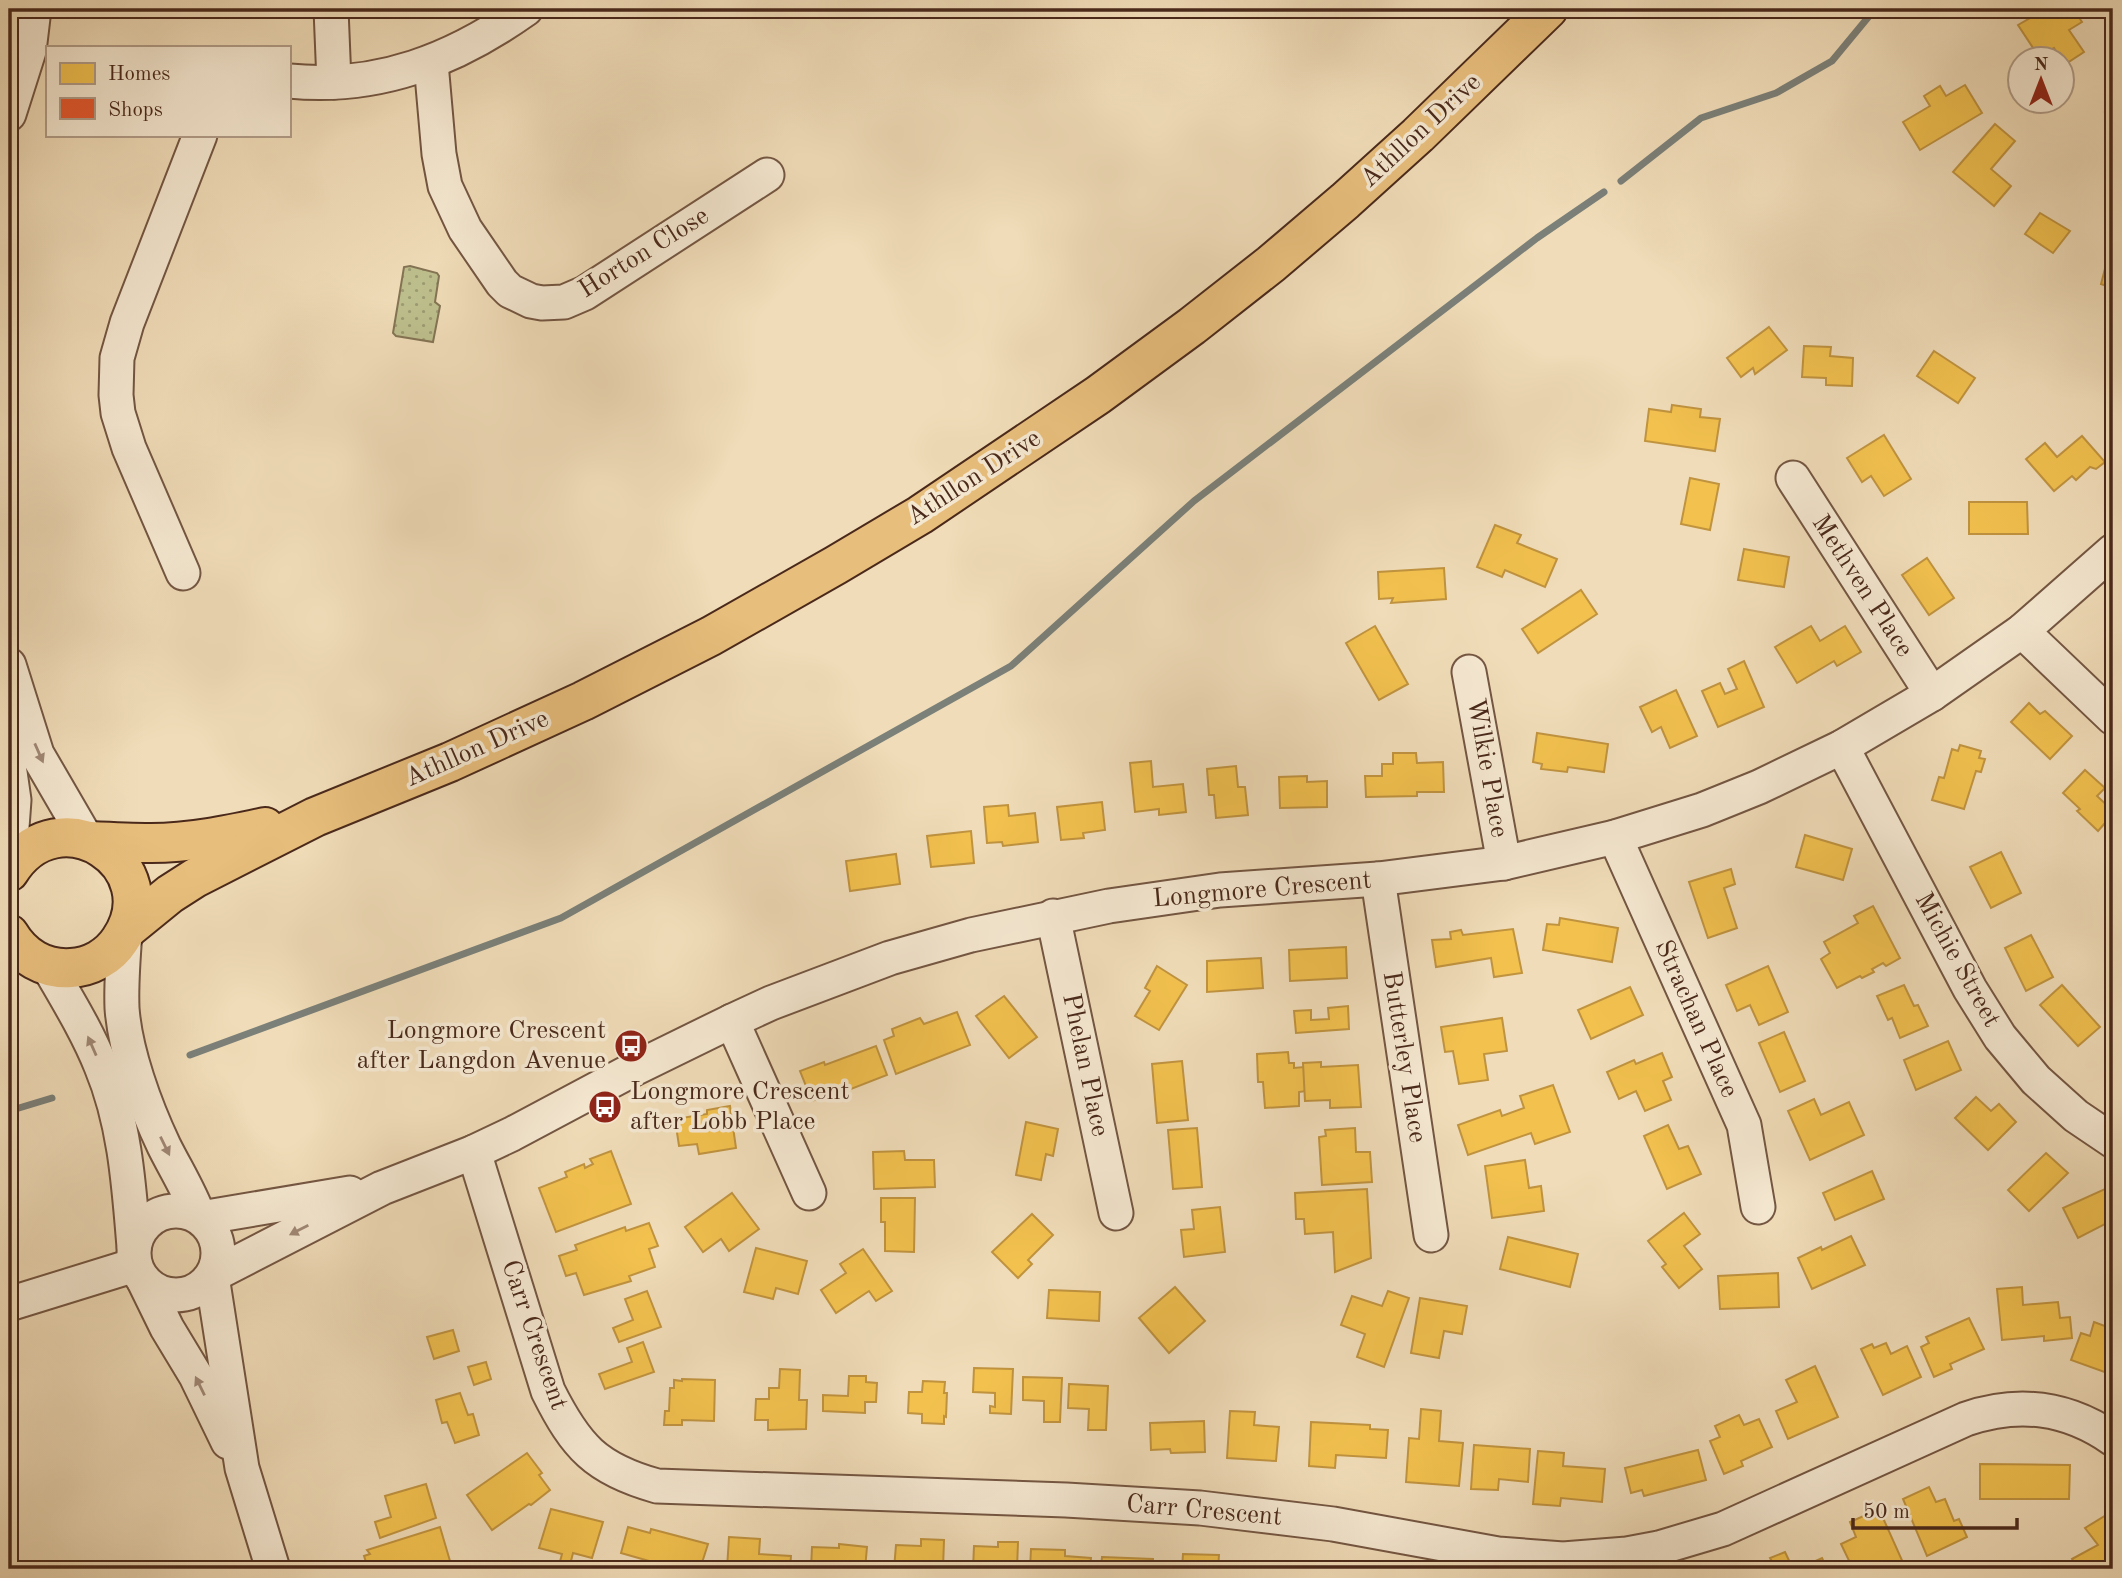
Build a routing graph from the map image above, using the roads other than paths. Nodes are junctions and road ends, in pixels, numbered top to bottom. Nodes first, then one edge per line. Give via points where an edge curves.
1 (34, 9) edge
2 (331, 9) edge
3 (526, 9) edge
4 (1548, 9) edge
5 (38, 52) edge
6 (431, 63) junction
7 (290, 81) edge
8 (334, 82) junction
9 (9, 114) edge
10 (200, 136) edge
11 (767, 175) dead end
12 (1793, 478) dead end
13 (2113, 551) edge
14 (183, 573) dead end
15 (2022, 631) junction
16 (9, 664) edge
17 (1469, 672) dead end
18 (1932, 694) junction
19 (2113, 718) edge
20 (1842, 747) junction
21 (9, 765) edge
22 (315, 817) junction
23 (1615, 837) junction
24 (89, 841) junction
25 (1504, 863) junction
26 (9, 870) edge
27 (1378, 879) junction
28 (1053, 916) junction
29 (126, 931) junction
30 (9, 934) edge
31 (9, 965) edge
32 (47, 966) junction
33 (732, 1021) junction
34 (2113, 1142) edge
35 (474, 1152) junction
36 (382, 1188) junction
37 (808, 1193) dead end
38 (1759, 1207) dead end
39 (1116, 1213) dead end
40 (200, 1218) junction
41 (1431, 1235) dead end
42 (138, 1264) junction
43 (212, 1275) junction
44 (9, 1304) edge
45 (2113, 1439) edge
46 (242, 1468) junction
47 (273, 1569) edge

1 - 5 street
2 - 8 street
3 - 6 street via 480,40
4 - 22 main road, Athllon Drive via 1345,201 1251,280 1098,395 920,514 711,636 595,695 450,762
5 - 9 street
6 - 8 street via 359,81
6 - 11 street, Horton Close via 445,186 465,229 502,283 531,301 564,302 585,293
7 - 8 street
10 - 14 street via 127,323 117,358 116,383 118,413 129,448
12 - 18 street, Methven Place
13 - 15 street, Longmore Crescent
15 - 18 street, Longmore Crescent
15 - 19 street
16 -> 24 street via 37,754
17 - 25 street, Wilkie Place
18 - 20 street, Longmore Crescent
20 - 23 street, Longmore Crescent via 1714,805
20 - 34 street, Michie Street via 2000,1037 2036,1080
21 - 26 street via 14,800
22 - 24 main road, Athllon Drive via 182,841
22 - 29 main road, Athllon Drive via 195,877
23 - 25 street, Longmore Crescent
23 - 38 street, Strachan Place via 1744,1125
24 - 26 main road, Athllon Drive via 65,837 42,842 22,854
24 - 29 main road via 113,856 127,877 132,903
25 - 27 street, Longmore Crescent
27 - 28 street, Longmore Crescent via 1220,890
27 - 41 street, Butterley Place
28 - 33 street, Longmore Crescent via 890,958
28 - 39 street, Phelan Place
29 - 32 main road, Athllon Drive via 106,956 93,963 63,969
29 -> 40 street via 122,1010 129,1046 150,1114
30 - 32 main road via 23,952
31 - 32 main road
42 -> 32 street via 125,1159 106,1082 88,1036
33 - 35 street, Longmore Crescent
33 - 37 street
35 - 36 street, Longmore Crescent
35 - 45 street, Carr Crescent via 548,1391 564,1423 599,1462 627,1478 657,1486 1200,1508 1333,1524 1498,1554 1563,1559 1627,1554 1723,1529 1984,1413 2021,1408 2059,1412
36 - 40 street, Longmore Crescent
36 -> 43 street, Longmore Crescent
40 - 42 street via 176,1210 153,1217 137,1235
40 - 43 street via 218,1244
42 - 43 street via 153,1289 174,1295 195,1291
42 - 44 street
46 -> 42 street
43 - 46 street
46 - 47 street

